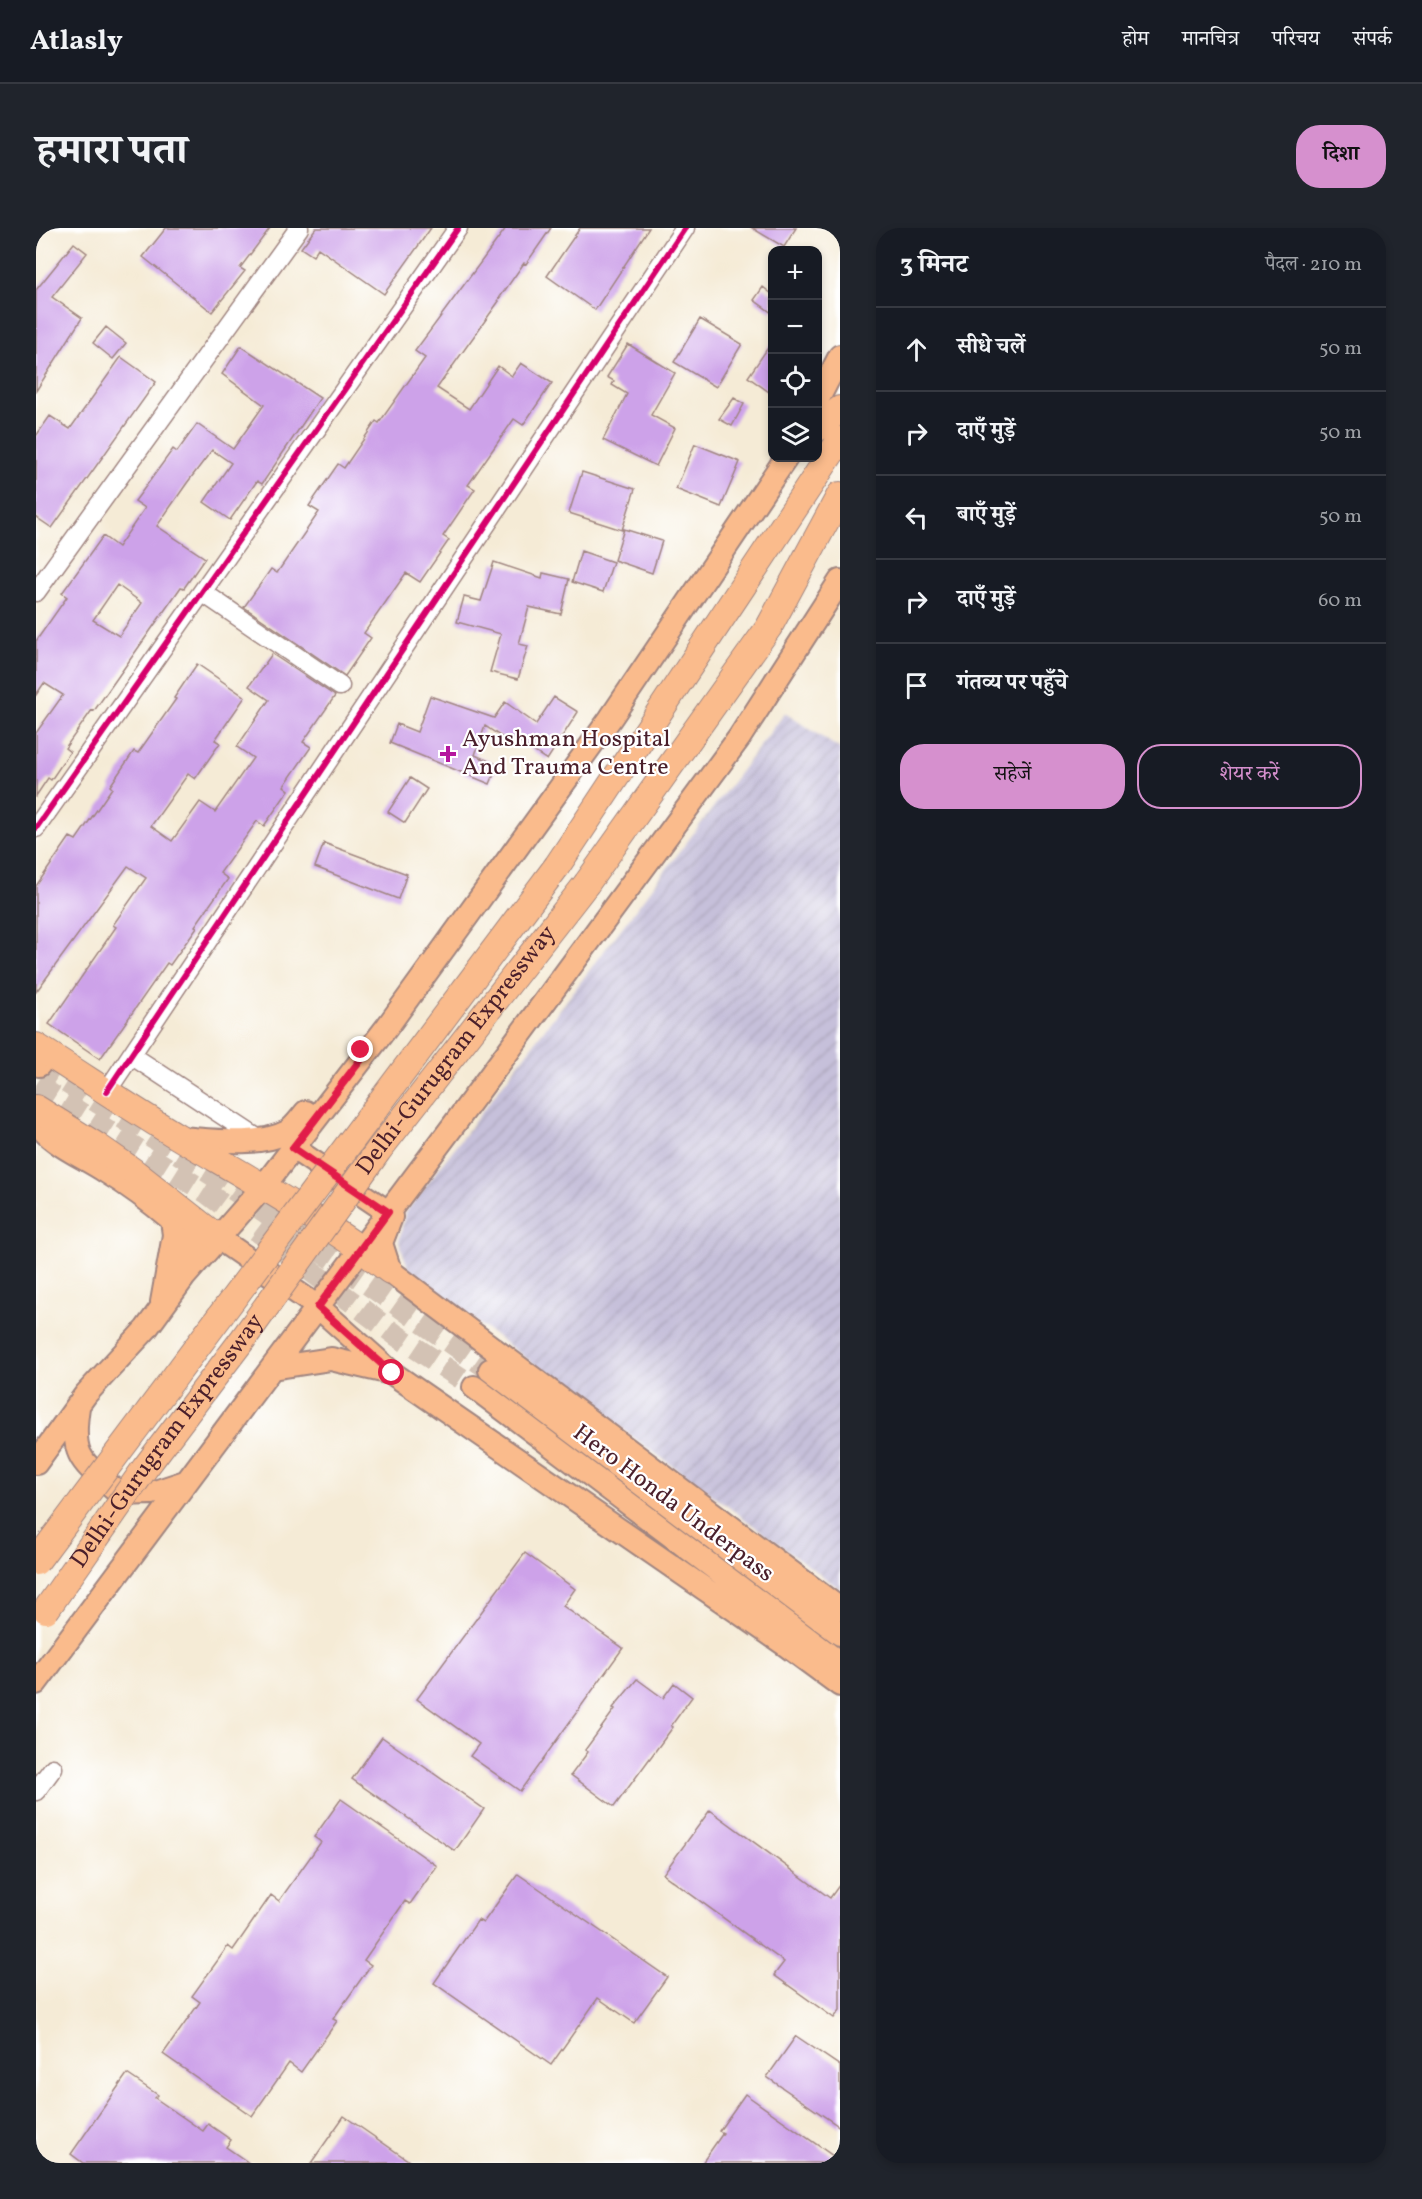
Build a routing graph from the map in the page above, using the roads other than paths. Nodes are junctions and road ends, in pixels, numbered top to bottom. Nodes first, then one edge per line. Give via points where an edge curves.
1 (299, 228) edge
2 (458, 228) edge
3 (685, 228) edge
4 (840, 356) edge
5 (822, 391) edge
6 (840, 409) edge
7 (822, 425) edge
8 (840, 440) edge
9 (783, 462) edge
10 (840, 495) edge
11 (840, 581) edge
12 (36, 592) edge
13 (202, 592) junction
14 (340, 686) dead end
15 (36, 828) edge
16 (369, 1049) junction
17 (131, 1055) junction
18 (37, 1058) edge
19 (107, 1091) junction
20 (36, 1108) edge
21 (180, 1138) junction
22 (260, 1140) junction
23 (293, 1148) junction
24 (263, 1187) junction
25 (393, 1206) junction
26 (196, 1220) junction
27 (218, 1238) junction
28 (361, 1249) junction
29 (390, 1272) junction
30 (184, 1277) junction
31 (318, 1307) junction
32 (160, 1310) junction
33 (272, 1368) junction
34 (490, 1370) tunnel mouth
35 (392, 1373) junction
36 (474, 1387) tunnel mouth
37 (79, 1406) junction
38 (36, 1463) edge
39 (185, 1482) junction
40 (36, 1562) edge
41 (840, 1609) edge
42 (41, 1616) edge
43 (840, 1634) edge
44 (840, 1663) edge
45 (36, 1683) edge
46 (840, 1685) edge
47 (53, 1768) dead end
48 (36, 1791) edge

1 - 12 street
2 - 13 street
3 - 17 street
4 - 5 main road
6 - 7 highway
8 - 40 highway, Delhi-Gurugram Expressway, bridge via 557,866
9 - 16 main road via 610,719
10 - 42 highway, Delhi-Gurugram Expressway, bridge via 769,627 587,883 378,1151
11 - 25 main road via 739,738
13 - 14 street
13 - 15 street
16 - 22 main road via 354,1054 343,1064 296,1125
16 - 23 main road
17 - 19 street
17 - 22 street
18 - 19 highway
19 - 21 highway
20 - 26 highway via 97,1146
20 - 32 main road via 38,1121 49,1135 172,1220 174,1235
21 - 22 main road
21 - 24 highway
23 - 24 main road
23 - 25 main road
24 - 27 main road
24 - 28 highway
25 - 28 main road
25 - 29 main road via 381,1243
26 - 27 highway
26 - 30 main road
27 - 30 main road
27 - 31 main road
28 - 29 highway
28 - 31 main road
29 - 41 main road
30 - 32 main road
31 - 33 main road
31 - 35 main road
32 - 37 main road
33 - 35 main road via 331,1359
33 - 39 main road
34 - 43 main road, Hero Honda Underpass
35 - 46 main road
36 - 44 main road, Hero Honda Underpass
37 - 38 main road
37 - 39 main road via 74,1433 82,1460 120,1494 152,1493
39 - 45 main road
47 - 48 street

